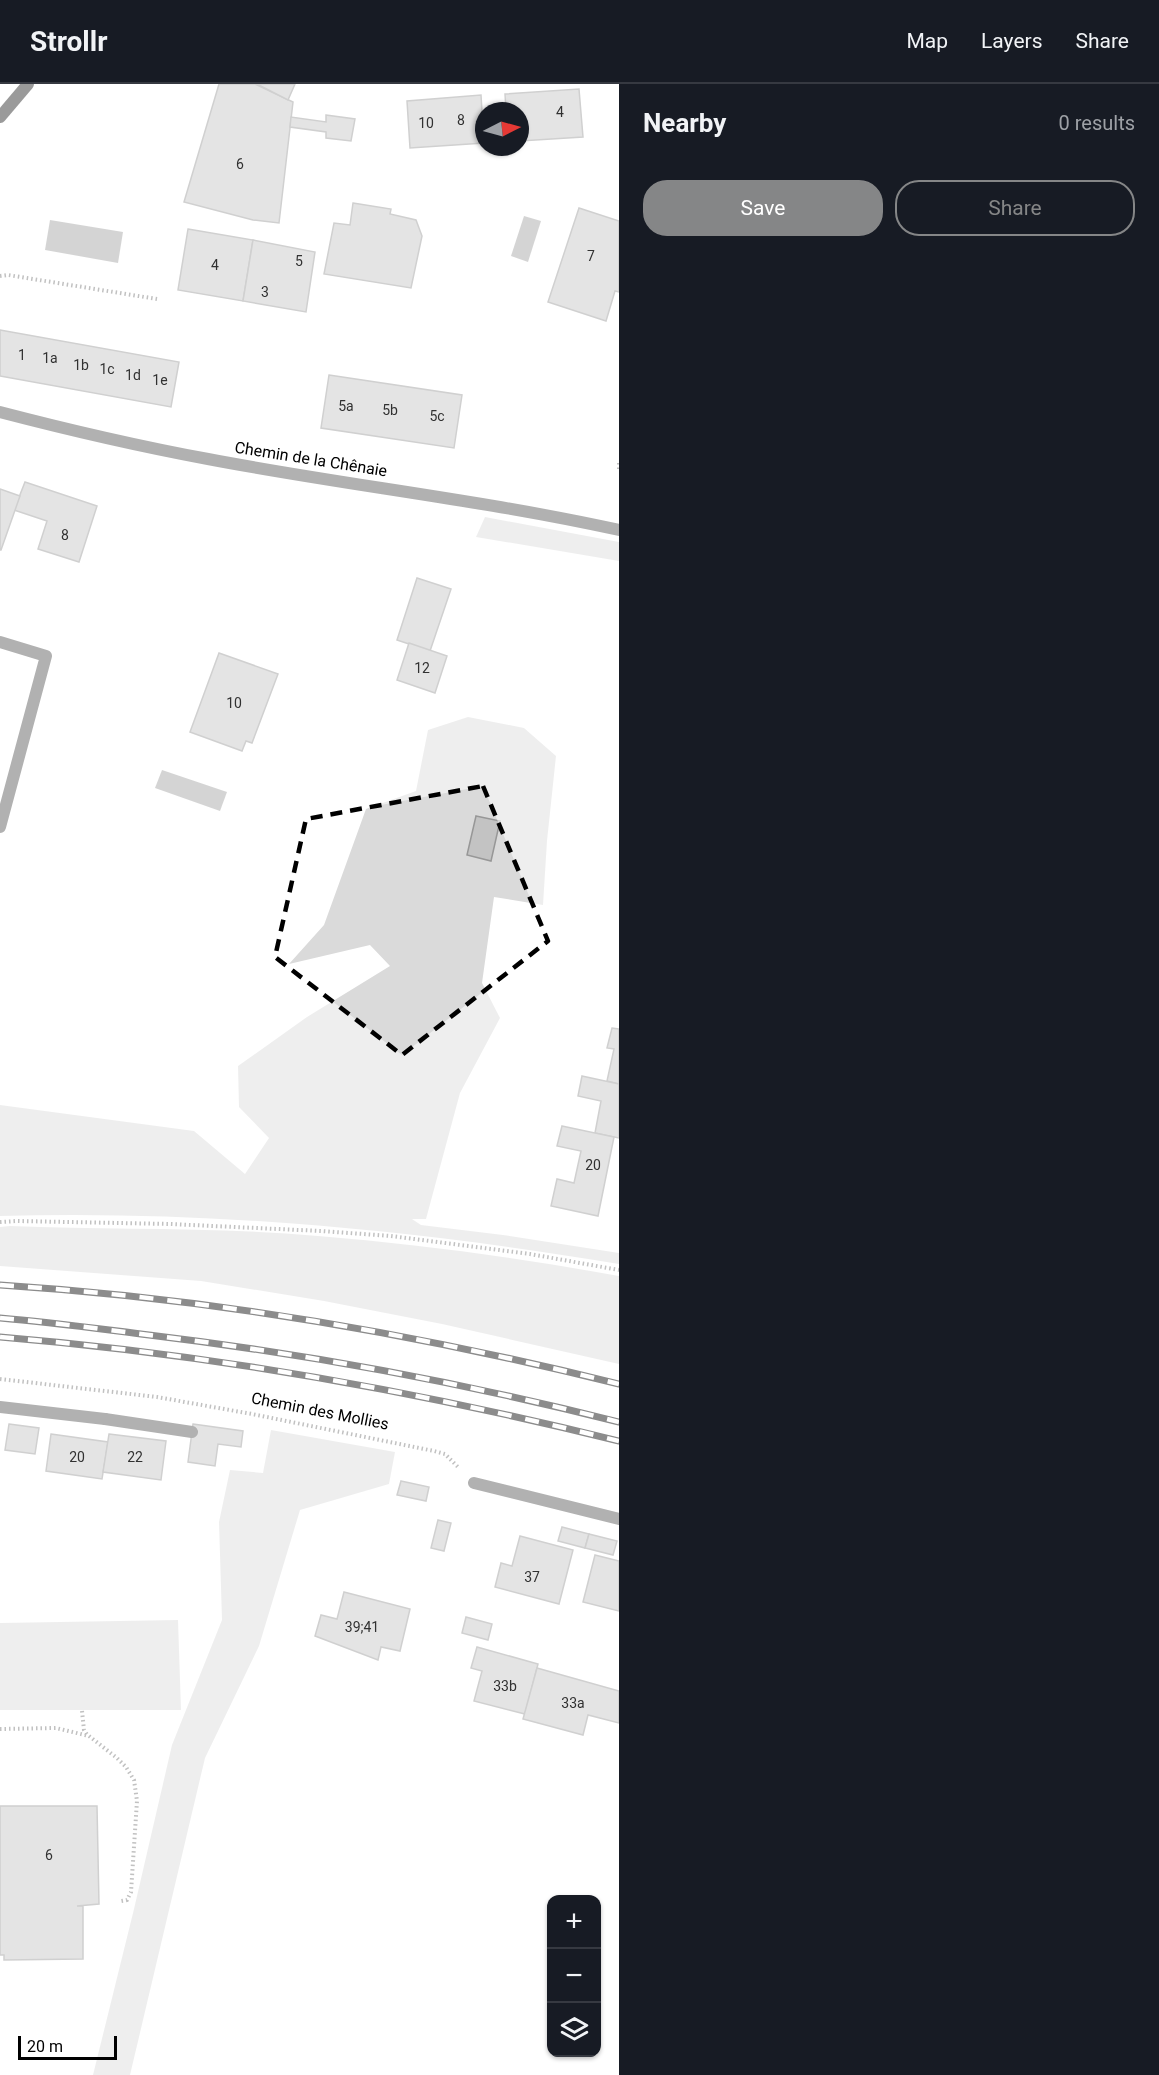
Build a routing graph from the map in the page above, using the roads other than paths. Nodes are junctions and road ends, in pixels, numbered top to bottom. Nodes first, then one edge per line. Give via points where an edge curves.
1 (28, 84) edge
2 (0, 117) edge
3 (0, 412) edge
4 (619, 530) edge
5 (0, 642) edge
6 (0, 827) edge
7 (0, 1407) edge
8 (192, 1432) dead end
9 (474, 1483) road end
10 (619, 1518) edge

1 - 2 street
3 - 4 street, Chemin de la Chênaie via 209,460
5 - 6 street via 46,656
7 - 8 street
9 - 10 street

